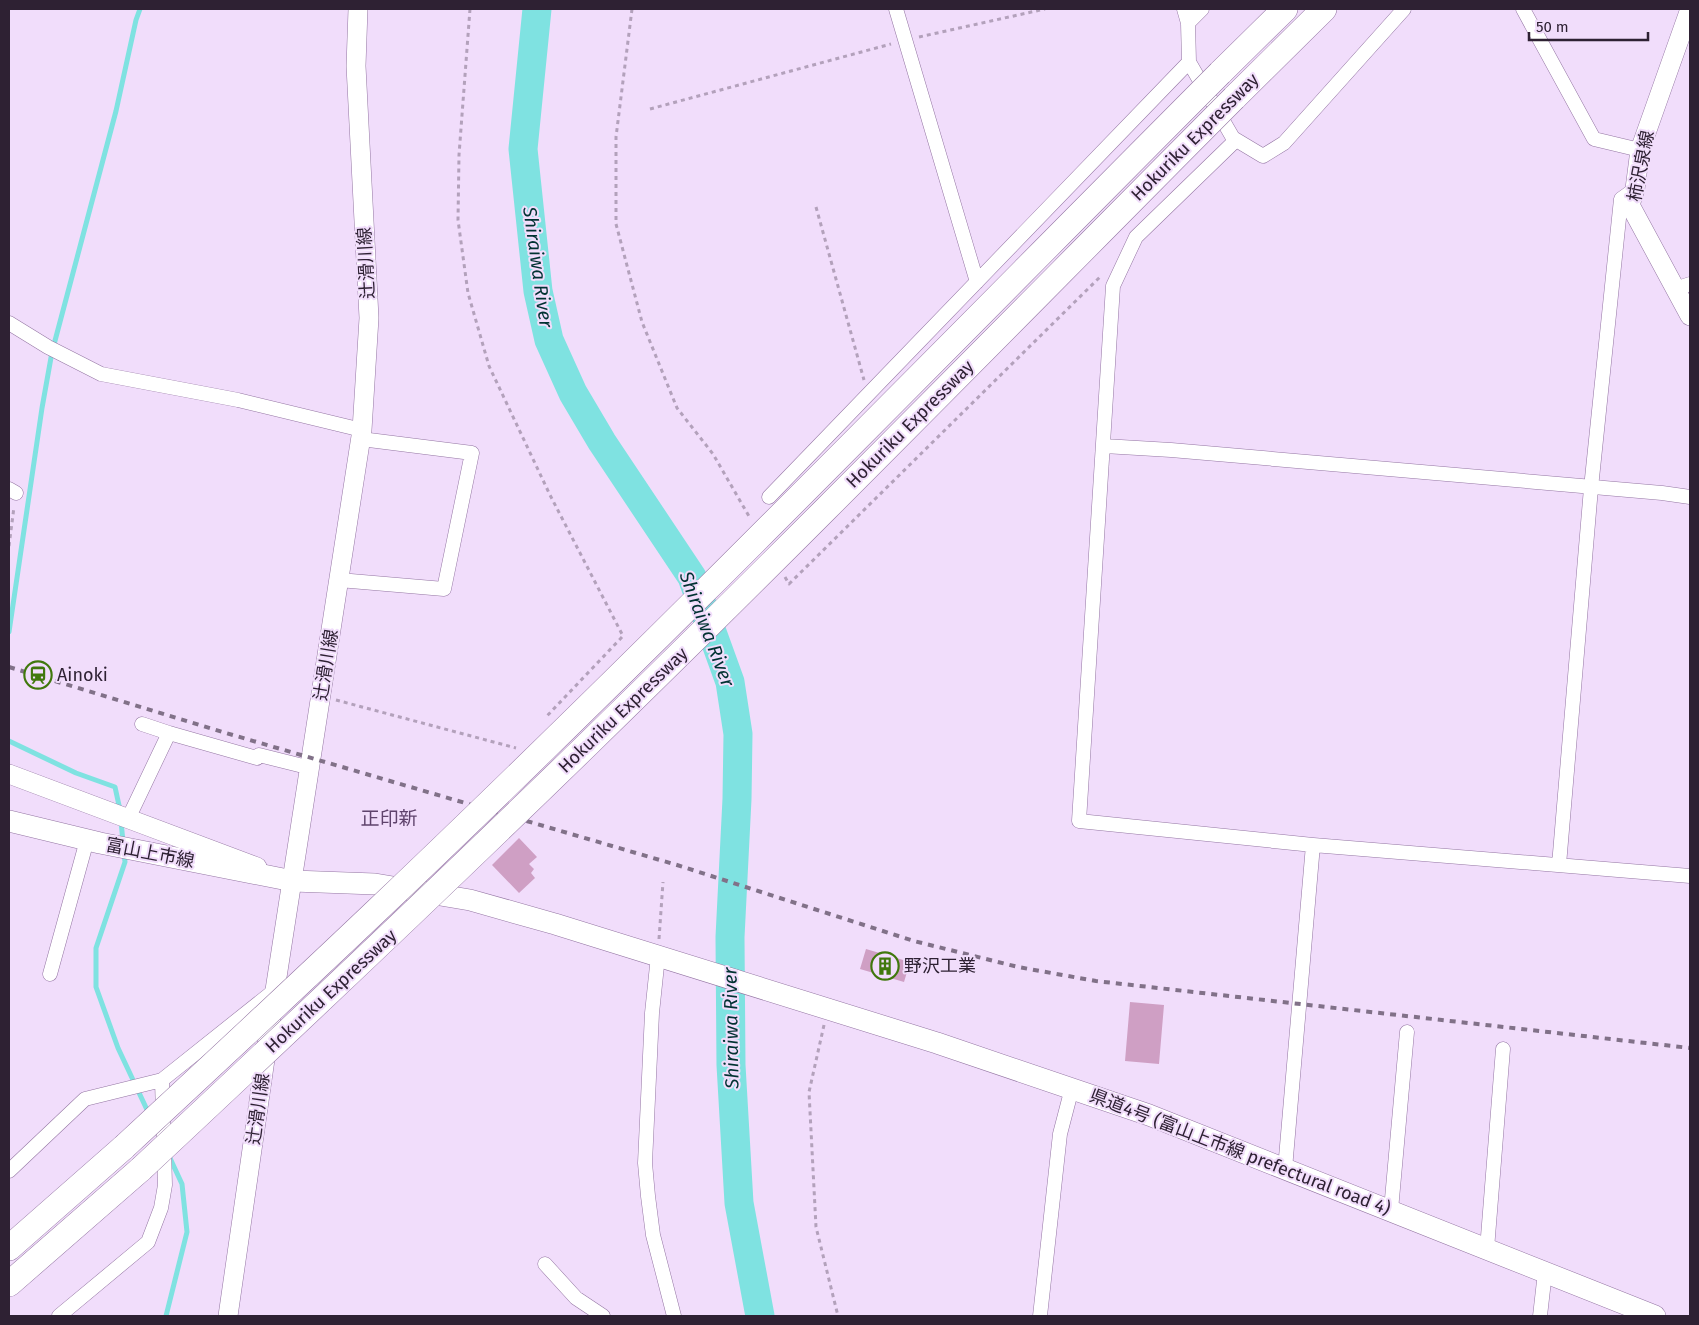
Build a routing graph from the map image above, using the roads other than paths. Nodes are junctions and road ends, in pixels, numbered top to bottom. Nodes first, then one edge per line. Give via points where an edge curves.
1 (358, 9) edge
2 (896, 9) edge
3 (1184, 9) edge
4 (1202, 9) edge
5 (1285, 9) edge
6 (1324, 9) edge
7 (1404, 9) edge
8 (1523, 9) edge
9 (1690, 9) edge
10 (1188, 23) junction
11 (1189, 62) junction
12 (1236, 140) junction
13 (1640, 150) junction
14 (1635, 189) junction
15 (977, 282) junction
16 (1683, 286) edge
17 (1690, 316) edge
18 (9, 323) edge
19 (362, 434) junction
20 (1104, 446) junction
21 (1591, 488) junction
22 (769, 496) dead end
23 (1690, 497) edge
24 (339, 580) junction
25 (142, 724) dead end
26 (169, 733) junction
27 (299, 765) dead end
28 (9, 774) edge
29 (128, 819) junction
30 (9, 821) edge
31 (87, 840) junction
32 (1313, 845) junction
33 (1559, 865) junction
34 (1690, 876) edge
35 (293, 880) junction
36 (658, 956) junction
37 (50, 974) dead end
38 (275, 990) junction
39 (1408, 1032) dead end
40 (1503, 1049) dead end
41 (162, 1080) junction
42 (1072, 1088) junction
43 (1285, 1169) junction
44 (9, 1170) edge
45 (1391, 1210) junction
46 (9, 1248) edge
47 (1487, 1249) junction
48 (545, 1264) dead end
49 (1545, 1272) junction
50 (9, 1284) edge
51 (59, 1316) edge
52 (228, 1316) edge
53 (603, 1316) edge
54 (674, 1316) edge
55 (1040, 1316) edge
56 (1540, 1316) edge
57 (1655, 1316) edge

1 - 19 main road, 辻滑川線 via 356,66 369,318
2 - 15 street
3 - 10 street
4 - 10 street
5 - 46 highway, Hokuriku Expressway, bridge via 563,731 375,913 124,1147
6 - 50 highway, Hokuriku Expressway, bridge via 589,744 141,1169
7 - 12 street via 1284,143 1262,156
8 - 13 street via 1594,139
9 - 13 main road, 柿沢泉線
10 - 11 street
11 - 12 street
11 - 15 street
12 - 20 street via 1136,237 1113,286
13 - 14 main road, 柿沢泉線
14 - 16 main road, 柿沢泉線 via 1630,205
14 - 21 street via 1621,199
15 - 22 street
16 - 17 main road, 柿沢泉線
18 - 19 street via 101,374 238,400
19 - 24 main road, 辻滑川線
19 - 24 street via 472,454 444,589
20 - 21 street
20 - 32 street via 1079,821
21 - 23 street
21 - 33 street
24 - 35 main road, 辻滑川線
25 - 26 street
26 - 27 street via 257,758 259,754
26 - 29 street
28 - 29 main road
29 - 35 main road
30 - 31 main road, 富山上市線
31 - 35 main road, 富山上市線
31 - 37 street
32 - 33 street
32 - 43 street
33 - 34 street
35 - 36 main road via 374,884 470,900
35 - 38 main road, 辻滑川線
36 - 42 main road, 県道4号 (富山上市線 prefectural road 4)
36 - 54 street via 652,1013 646,1163 653,1235
38 - 41 street
38 - 52 main road, 辻滑川線
39 - 45 street
40 - 47 street
41 - 44 street via 85,1099
41 - 51 street via 165,1185 161,1208 148,1242
42 - 43 main road, 県道4号 (富山上市線 prefectural road 4)
42 - 55 street via 1060,1134
43 - 45 main road, 県道4号 (富山上市線 prefectural road 4)
45 - 47 main road, 県道4号 (富山上市線 prefectural road 4)
47 - 49 main road, 県道4号 (富山上市線 prefectural road 4)
48 - 53 street via 576,1298
49 - 56 street
49 - 57 main road, 県道4号 (富山上市線 prefectural road 4)

